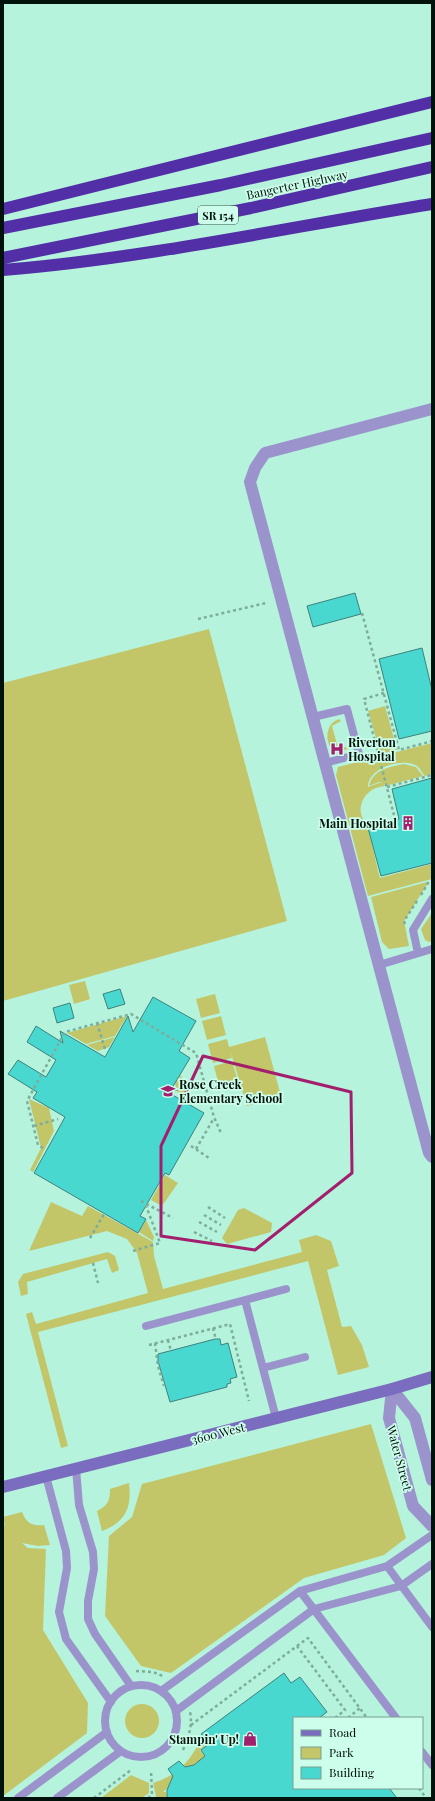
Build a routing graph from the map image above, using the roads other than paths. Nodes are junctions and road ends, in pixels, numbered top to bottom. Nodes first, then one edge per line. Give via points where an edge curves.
1 (432, 102) edge
2 (432, 138) edge
3 (432, 167) edge
4 (432, 204) edge
5 (3, 210) edge
6 (3, 228) edge
7 (3, 258) edge
8 (3, 270) edge
9 (432, 409) edge
10 (313, 717) junction
11 (325, 763) junction
12 (432, 898) edge
13 (432, 949) edge
14 (418, 953) junction
15 (379, 964) junction
16 (432, 1156) edge
17 (286, 1289) dead end
18 (246, 1300) junction
19 (146, 1326) dead end
20 (305, 1357) dead end
21 (263, 1368) junction
22 (432, 1377) edge
23 (392, 1389) junction
24 (276, 1418) junction
25 (76, 1468) junction
26 (46, 1476) junction
27 (432, 1477) edge
28 (3, 1487) edge
29 (432, 1526) edge
30 (432, 1535) edge
31 (432, 1564) edge
32 (387, 1566) junction
33 (400, 1586) junction
34 (300, 1590) junction
35 (314, 1609) junction
36 (432, 1628) edge
37 (131, 1686) junction
38 (161, 1691) junction
39 (110, 1702) junction
40 (176, 1711) junction
41 (395, 1717) edge
42 (107, 1732) junction
43 (121, 1751) junction
44 (423, 1753) edge
45 (432, 1765) edge
46 (18, 1798) edge
47 (57, 1798) edge

1 - 5 highway
2 - 6 highway, Bangerter Highway / SR 154 via 221,185
3 - 7 highway, Bangerter Highway / SR 154 via 251,208
4 - 8 highway via 202,244 66,264
9 - 10 street via 265,453 255,468 250,482
10 - 11 street
10 - 11 lane via 346,709 359,754
11 - 15 street
12 - 14 lane via 412,930
13 - 14 lane
14 - 15 lane
15 - 16 street via 429,1153
17 - 18 lane
18 - 19 lane
18 - 21 lane
20 - 21 lane
21 - 24 lane
22 - 23 main road, 3600 West
23 - 24 main road, 3600 West
23 - 27 street, Water Street via 415,1418
23 - 29 street, Water Street via 390,1418 413,1506
24 - 25 main road, 3600 West
25 - 26 main road, 3600 West
25 - 37 lane via 80,1505 93,1552 94,1569 88,1601 88,1619 95,1634
26 - 28 main road, 3600 West
26 - 39 lane via 66,1551 67,1568 59,1612 66,1639
30 - 32 lane
31 - 33 lane
32 - 33 lane
32 - 34 lane
33 - 35 lane
33 - 36 lane
34 - 35 lane
34 - 38 lane
35 - 40 lane
35 - 41 lane
37 - 38 lane via 142,1685
37 - 39 lane
38 - 40 lane
39 - 42 lane via 106,1717
40 - 43 lane via 175,1733 170,1743 162,1750 142,1757 131,1756
42 - 43 lane
42 - 46 lane
43 - 47 lane
44 - 45 lane

